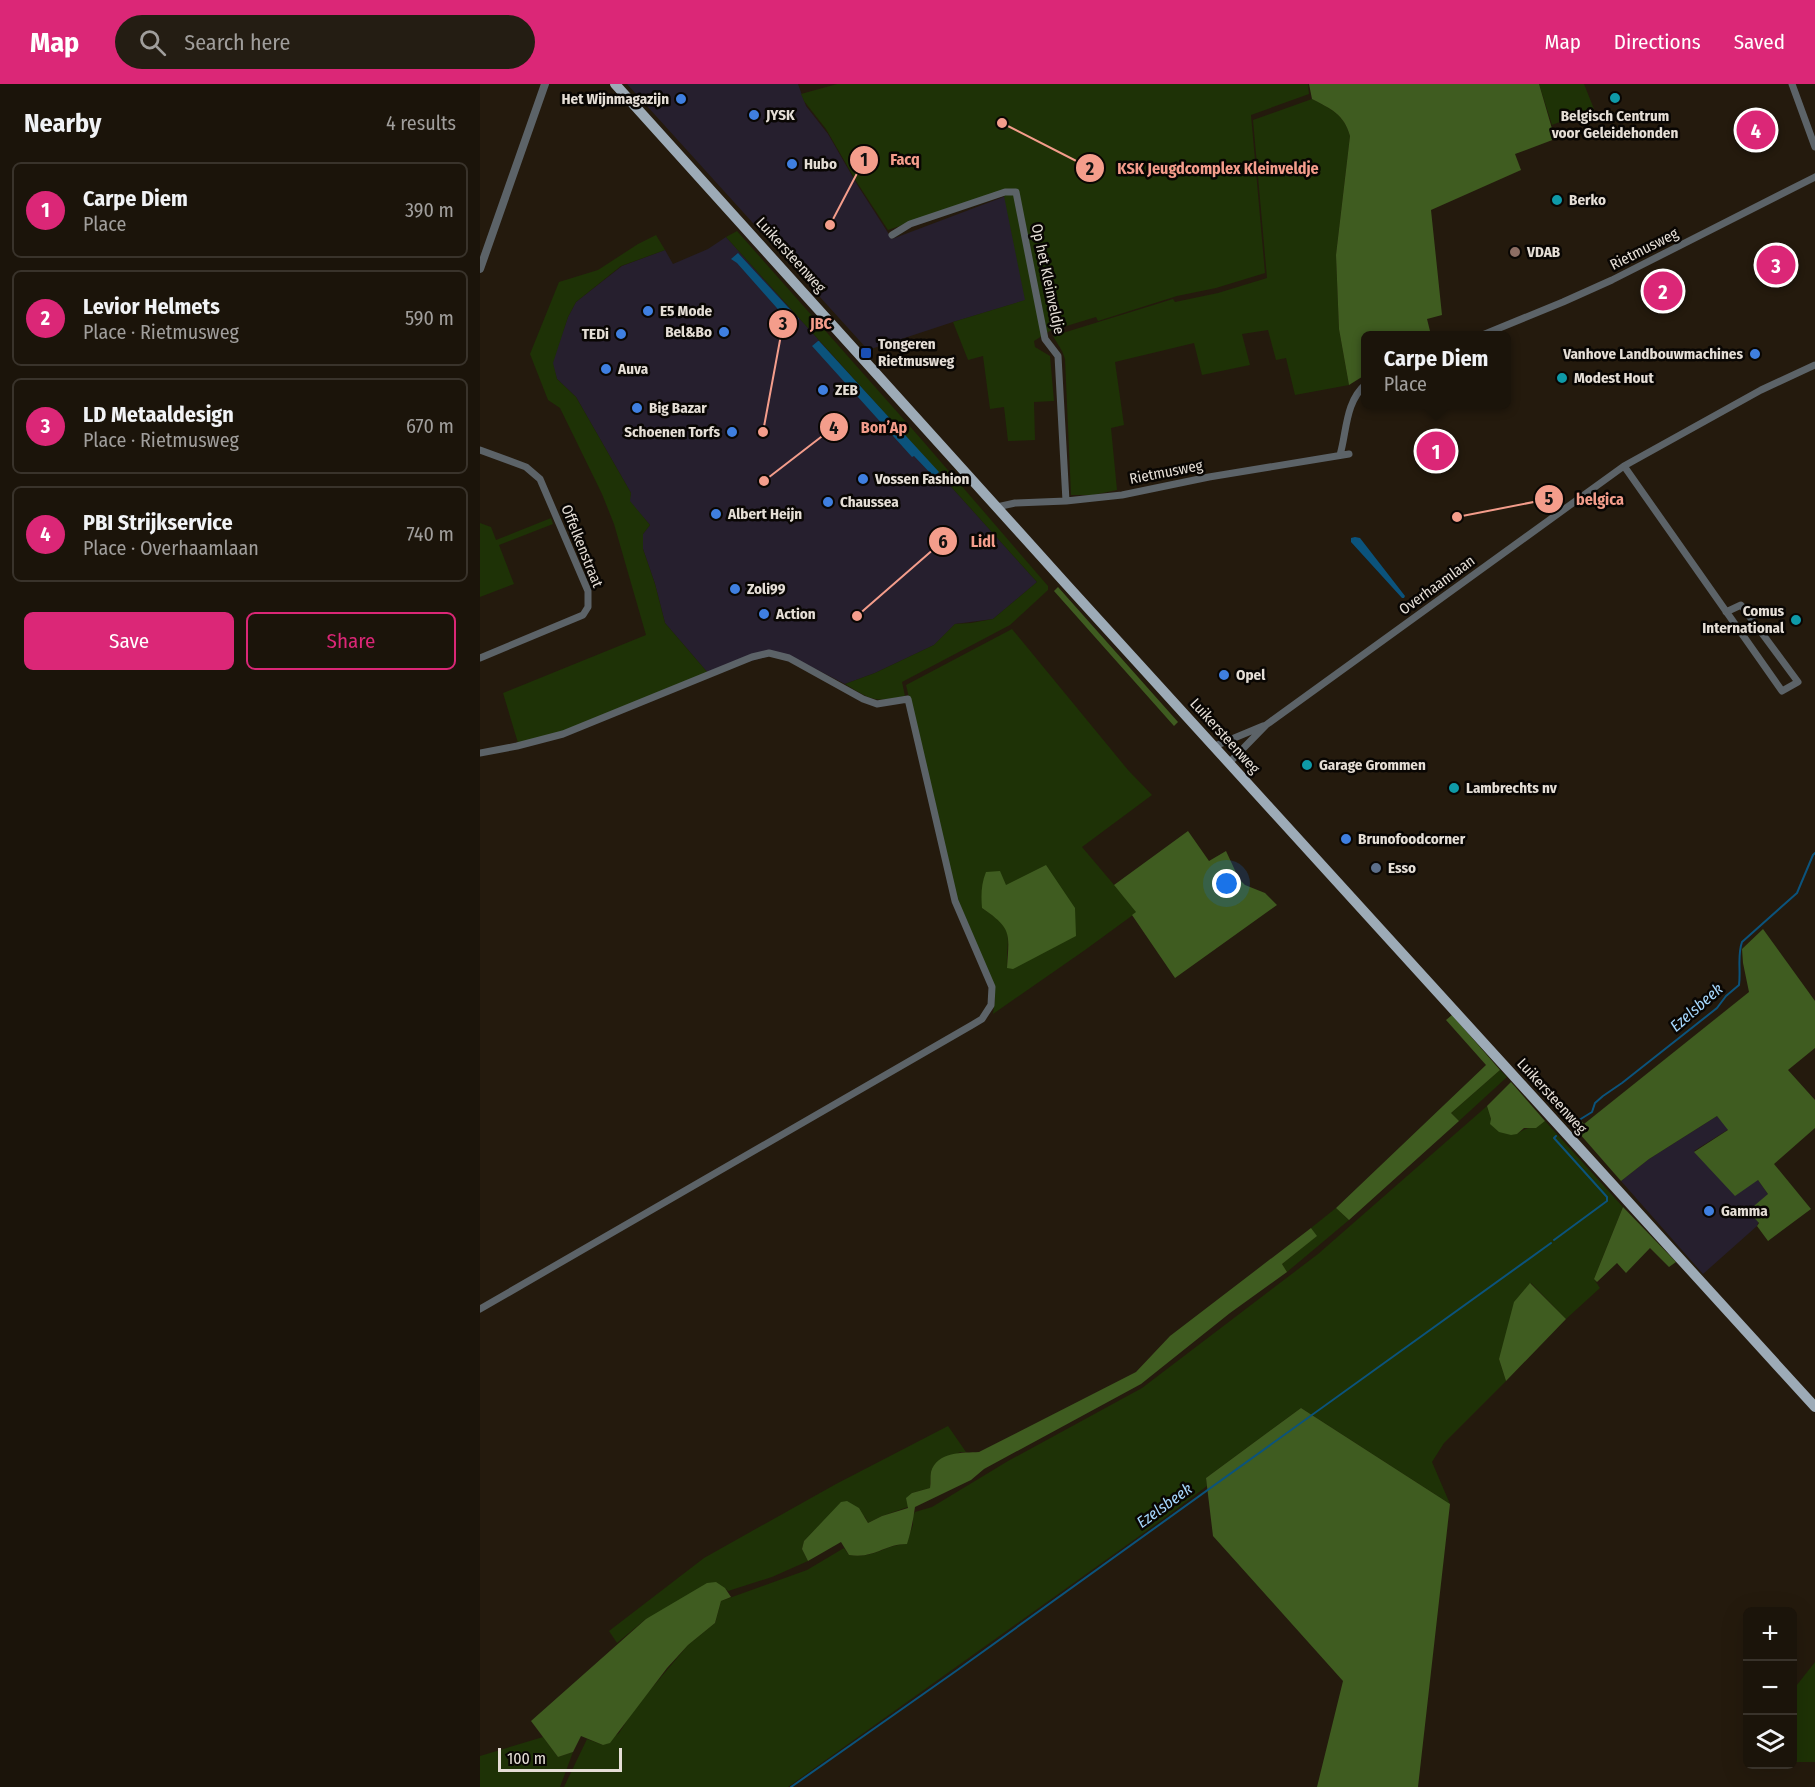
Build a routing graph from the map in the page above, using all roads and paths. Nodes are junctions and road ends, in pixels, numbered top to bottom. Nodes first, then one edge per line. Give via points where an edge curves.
1 (545, 84) edge
2 (615, 84) edge
3 (1792, 84) edge
4 (1815, 147) edge
5 (1815, 177) edge
6 (892, 235) dead end
7 (480, 269) edge
8 (1492, 331) edge
9 (1815, 365) edge
10 (1361, 389) edge
11 (480, 450) edge
12 (1349, 454) dead end
13 (1340, 455) junction
14 (1624, 466) junction
15 (1066, 501) junction
16 (997, 507) junction
17 (1726, 612) junction
18 (480, 658) edge
19 (1266, 725) junction
20 (1215, 746) junction
21 (481, 753) edge
22 (1229, 762) junction
23 (480, 1309) edge
24 (1815, 1407) edge

1 - 7 street
2 - 16 main road, Luikersteenweg
3 - 4 street
5 - 8 street, Rietmusweg via 1612,280
6 - 15 street, Op het Kleinveldje via 910,224 1005,192 1016,192 1045,339 1058,356
9 - 14 street, Overhaamlaan via 1761,390
10 - 13 street via 1349,410
11 - 18 street, Offelkenstraat via 526,467 540,479 588,591 588,607 583,615
12 - 13 street, Rietmusweg
13 - 15 street, Rietmusweg via 1122,495
14 - 17 street
14 - 19 street, Overhaamlaan
15 - 16 street, Rietmusweg
16 - 20 main road, Luikersteenweg
17 - 17 street via 1741,605 1798,682 1782,691
19 - 20 street, Overhaamlaan
19 - 22 street, Overhaamlaan
20 - 22 main road, Luikersteenweg
21 - 23 street via 563,734 769,653 789,658 877,704 908,699 955,901 992,987 991,1005 982,1019
22 - 24 main road, Luikersteenweg

